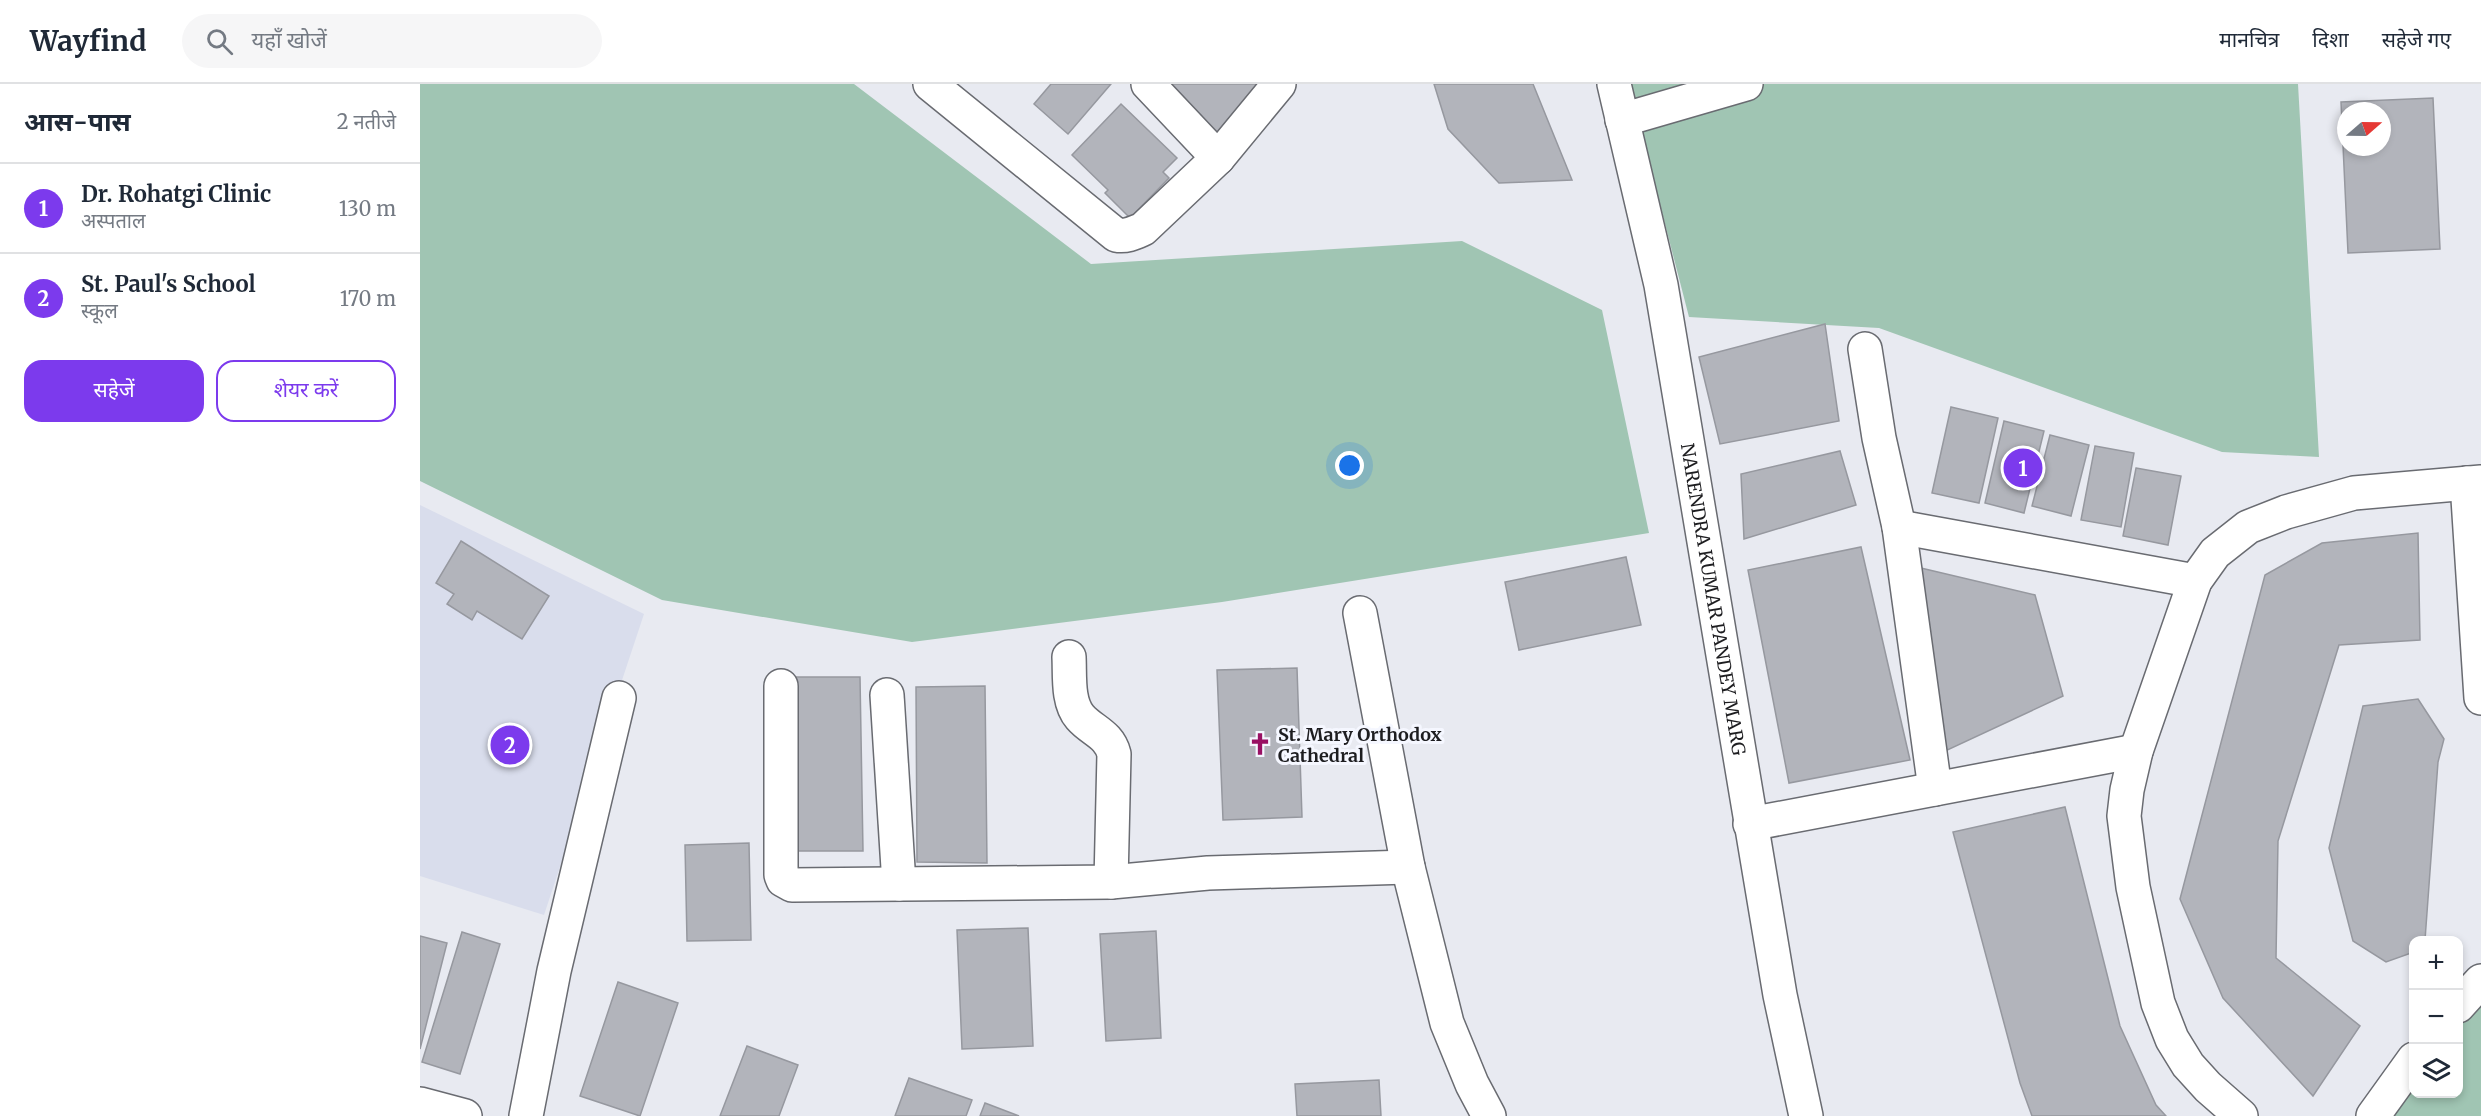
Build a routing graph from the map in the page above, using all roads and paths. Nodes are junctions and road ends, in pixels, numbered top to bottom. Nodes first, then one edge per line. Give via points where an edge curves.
1 (930, 84) edge
2 (1148, 84) edge
3 (1279, 84) edge
4 (1614, 84) edge
5 (1746, 84) edge
6 (1622, 120) junction
7 (1218, 158) junction
8 (1866, 349) dead end
9 (2474, 482) edge
10 (1899, 527) junction
11 (2195, 581) junction
12 (1360, 613) dead end
13 (1069, 657) dead end
14 (781, 686) dead end
15 (887, 695) dead end
16 (619, 698) dead end
17 (2481, 698) edge
18 (2136, 751) junction
19 (1935, 789) junction
20 (1750, 824) junction
21 (1408, 867) junction
22 (1111, 882) junction
23 (899, 884) junction
24 (2481, 981) edge
25 (2463, 1001) edge
26 (2409, 1066) edge
27 (420, 1104) edge
28 (465, 1116) edge
29 (526, 1116) edge
30 (1489, 1116) edge
31 (1806, 1116) edge
32 (2241, 1116) edge
33 (2373, 1116) edge

1 - 7 street via 1116,235 1131,235 1143,229
2 - 7 street
3 - 7 street
4 - 6 street, NARENDRA KUMAR PANDEY MARG
5 - 6 street
6 - 20 street, NARENDRA KUMAR PANDEY MARG via 1662,285
8 - 10 street via 1879,438
9 - 11 street via 2354,493 2286,512 2248,527 2215,553
9 - 17 street
10 - 11 street
10 - 19 street
11 - 18 street
12 - 21 street
13 - 22 street via 1074,706 1079,716 1108,740 1114,754
14 - 23 street via 783,880 792,885
15 - 23 street
16 - 29 street via 554,971
18 - 19 street
18 - 32 street via 2124,816 2133,887 2158,1003 2172,1039 2188,1065
19 - 20 street
20 - 31 street, NARENDRA KUMAR PANDEY MARG
21 - 22 street via 1208,873
21 - 30 street via 1448,1023
22 - 23 street
24 - 25 street
26 - 33 street
27 - 28 street

